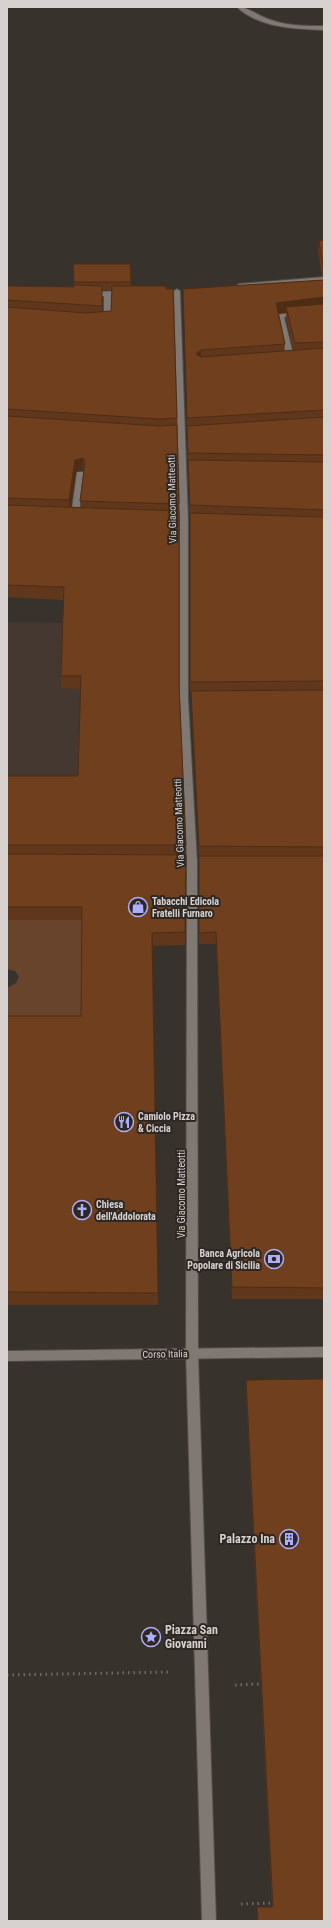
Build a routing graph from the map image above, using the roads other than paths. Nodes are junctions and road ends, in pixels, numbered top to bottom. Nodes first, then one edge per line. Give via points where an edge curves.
1 (240, 7) edge
2 (324, 28) edge
3 (324, 279) edge
4 (231, 286) edge
5 (177, 291) dead end
6 (130, 293) edge
7 (84, 294) edge
8 (107, 294) junction
9 (324, 311) edge
10 (94, 321) edge
11 (290, 358) edge
12 (80, 474) edge
13 (75, 516) edge
14 (324, 1352) edge
15 (192, 1354) junction
16 (7, 1356) edge
17 (209, 1921) edge

1 - 2 street via 252,16 280,25
3 - 4 street
5 - 15 street, Via Giacomo Matteotti via 181,434 186,468 184,520 192,862
6 - 8 street
7 - 8 street
8 - 10 street via 108,321
9 - 11 street via 280,315
12 - 13 street
14 - 15 street, Corso Italia
15 - 16 street, Corso Italia
15 - 17 street, Via Giacomo Matteotti

